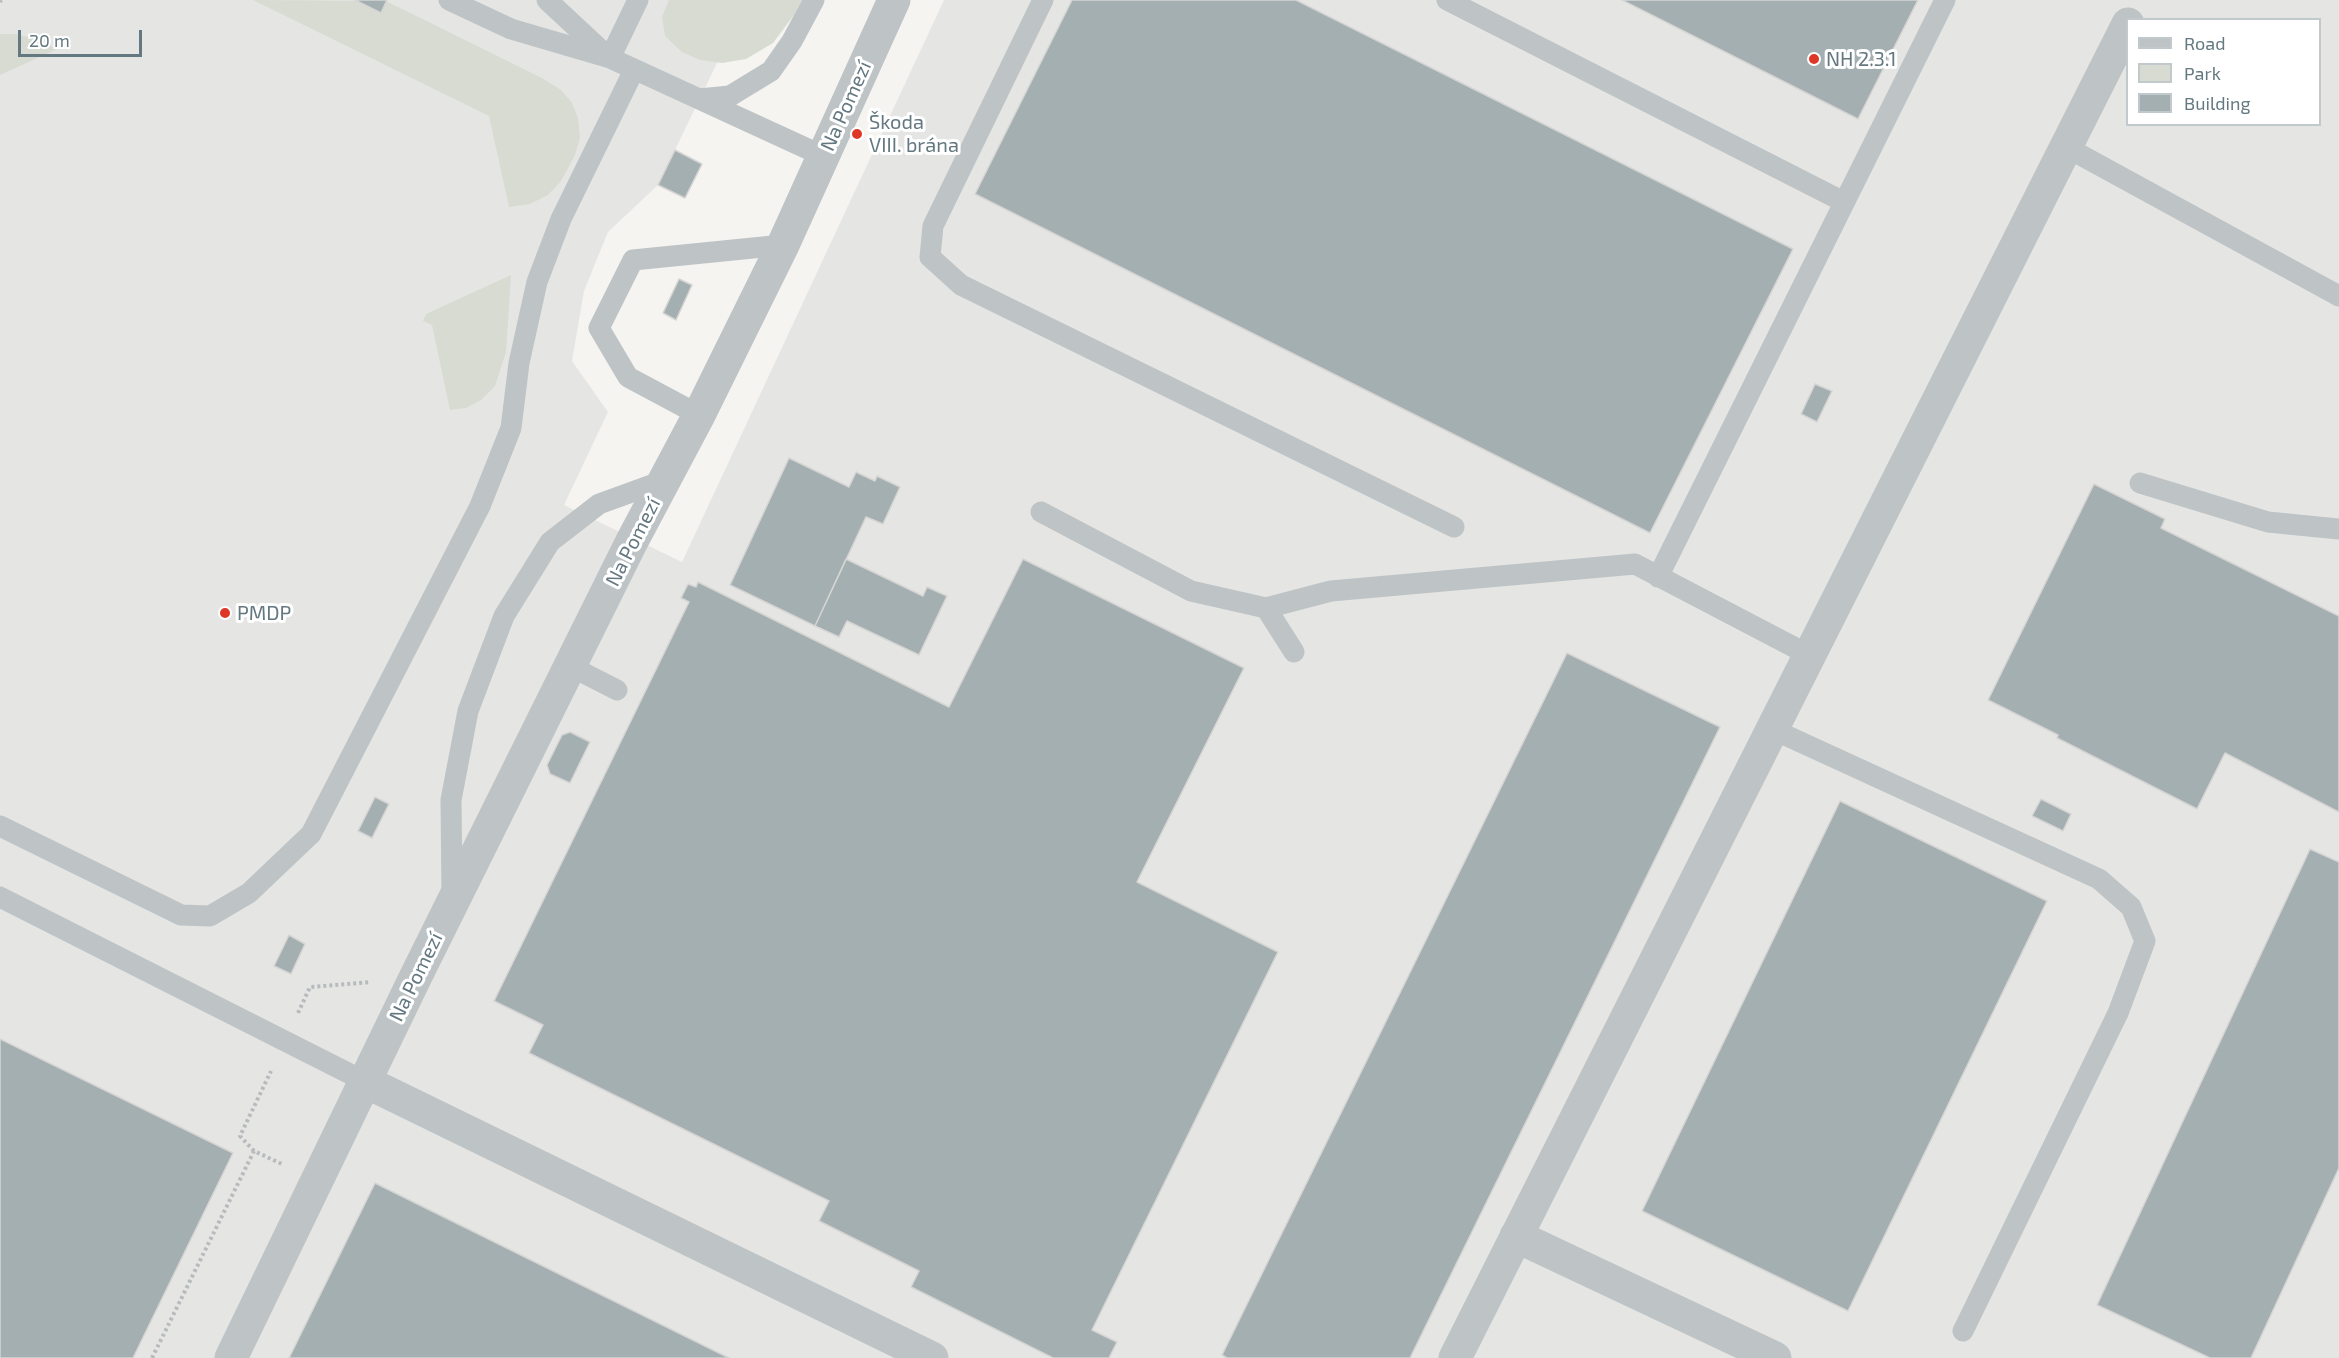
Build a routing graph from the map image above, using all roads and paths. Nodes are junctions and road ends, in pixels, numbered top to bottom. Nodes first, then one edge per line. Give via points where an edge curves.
1 (449, 0) edge
2 (547, 0) edge
3 (638, 0) edge
4 (814, 0) edge
5 (894, 0) edge
6 (1043, 0) edge
7 (1447, 0) edge
8 (1945, 0) edge
9 (2140, 0) edge
10 (2131, 18) edge
11 (2126, 26) edge
12 (610, 58) junction
13 (634, 69) junction
14 (698, 99) junction
15 (2066, 147) junction
16 (824, 156) junction
17 (1844, 202) junction
18 (783, 245) junction
19 (2339, 296) edge
20 (699, 416) junction
21 (665, 480) junction
22 (2140, 483) dead end
23 (1041, 512) dead end
24 (1454, 527) dead end
25 (2339, 529) edge
26 (1658, 577) junction
27 (1266, 608) junction
28 (1294, 652) dead end
29 (1809, 655) junction
30 (570, 666) junction
31 (617, 690) dead end
32 (1772, 729) junction
33 (0, 826) edge
34 (0, 897) edge
35 (452, 903) junction
36 (364, 1081) junction
37 (317, 1181) junction
38 (1516, 1236) junction
39 (1963, 1331) dead end
40 (152, 1358) edge
41 (231, 1358) edge
42 (932, 1358) edge
43 (1455, 1358) edge
44 (1775, 1358) edge

1 - 12 lane via 511,29
2 - 12 lane
3 - 12 lane
4 - 14 lane via 771,71 730,96
5 - 16 street, Na Pomezí
6 - 24 lane via 933,226 930,256 961,285
7 - 17 lane
8 - 17 lane
9 - 10 street
11 - 15 street
12 - 13 lane
13 - 14 lane
13 - 33 lane via 561,219 537,282 519,363 511,428 480,506 311,834 249,893 210,916 182,915
14 - 16 lane
15 - 19 lane
15 - 29 street
16 - 18 street, Na Pomezí
17 - 26 lane
18 - 20 street, Na Pomezí
18 - 20 lane via 633,260 599,328 628,377
20 - 21 street, Na Pomezí
21 - 30 street, Na Pomezí
21 - 35 lane via 599,504 550,542 504,616 468,711 451,800
22 - 25 lane via 2268,522
23 - 27 lane via 1191,591
26 - 27 lane via 1635,564 1331,591
26 - 29 lane
27 - 28 lane
29 - 32 street
30 - 31 lane
30 - 35 street, Na Pomezí
32 - 38 street
32 - 39 lane via 2099,879 2131,907 2145,941 2118,1013
34 - 36 lane
35 - 36 street, Na Pomezí
36 - 37 street, Na Pomezí
36 - 42 street
37 - 40 path via 254,1151
37 - 41 street, Na Pomezí
38 - 43 street
38 - 44 street

